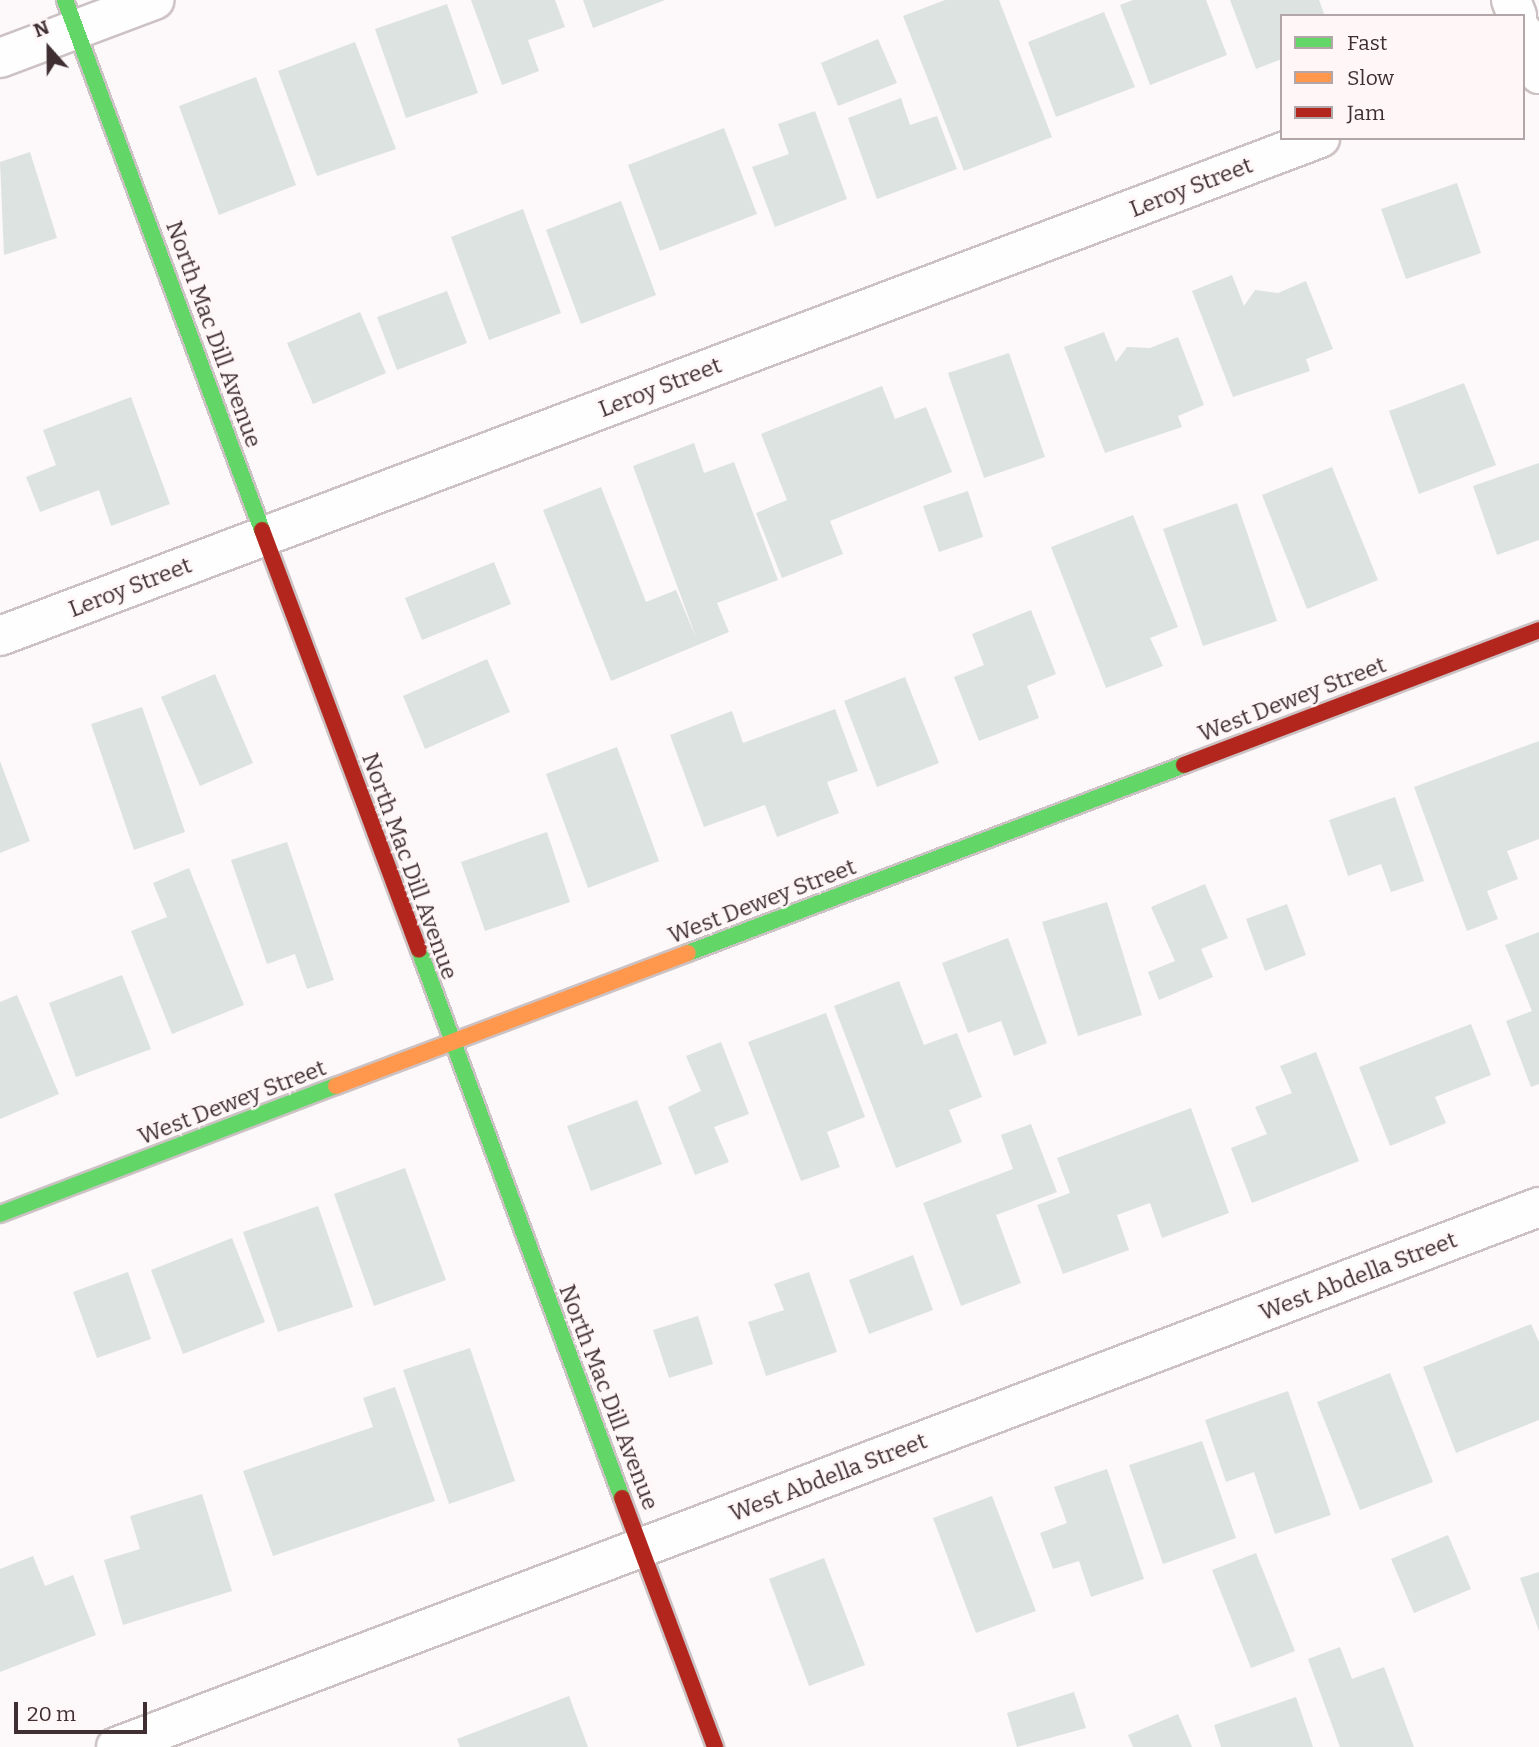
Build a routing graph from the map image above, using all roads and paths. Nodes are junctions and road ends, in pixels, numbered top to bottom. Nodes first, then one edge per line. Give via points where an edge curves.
1 (154, 0) edge
2 (70, 15) edge
3 (0, 58) edge
4 (1315, 140) edge
5 (265, 536) junction
6 (1539, 630) edge
7 (0, 636) edge
8 (451, 1044) junction
9 (1539, 1207) edge
10 (0, 1214) edge
11 (642, 1548) junction
12 (116, 1747) edge
13 (715, 1747) edge

1 - 2 street
2 - 3 street
2 - 5 street, North Mac Dill Avenue
4 - 5 street, Leroy Street
5 - 7 street, Leroy Street
5 - 8 street, North Mac Dill Avenue
6 - 8 street, West Dewey Street
8 - 10 street, West Dewey Street
8 - 11 street, North Mac Dill Avenue
9 - 11 street, West Abdella Street
11 - 12 street, West Abdella Street
11 - 13 street, North Mac Dill Avenue

